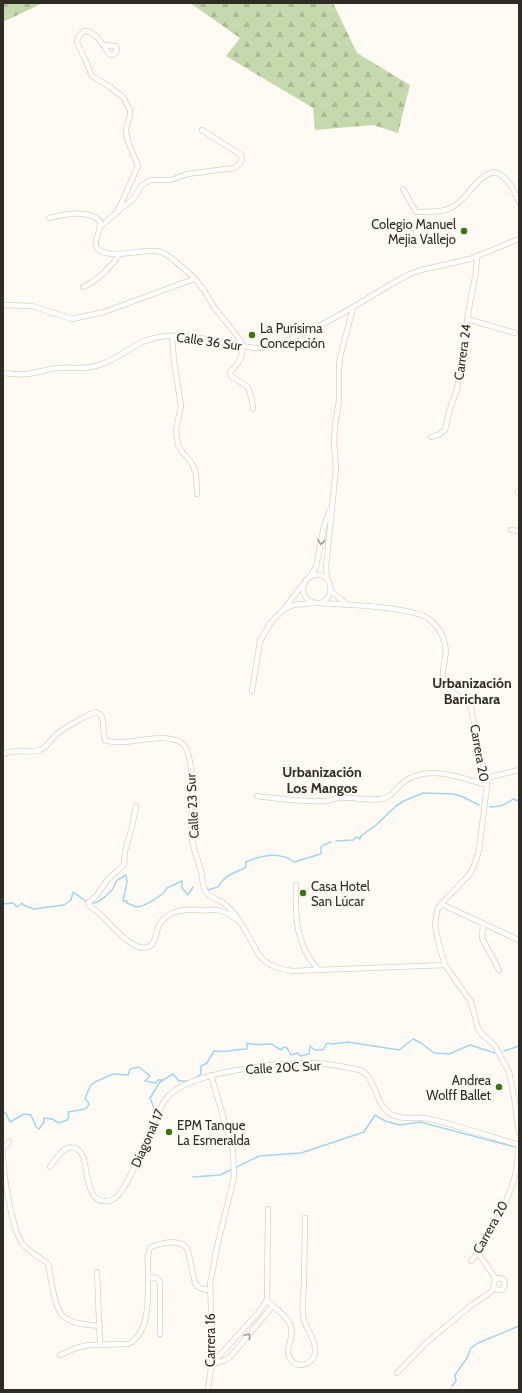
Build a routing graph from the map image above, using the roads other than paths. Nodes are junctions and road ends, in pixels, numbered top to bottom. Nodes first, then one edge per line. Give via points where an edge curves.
1 (103, 45) dead end
2 (202, 130) dead end
3 (404, 189) dead end
4 (519, 202) edge
5 (116, 213) junction
6 (49, 218) dead end
7 (101, 226) junction
8 (519, 239) edge
9 (120, 254) junction
10 (477, 256) junction
11 (194, 279) junction
12 (83, 287) dead end
13 (3, 305) edge
14 (353, 308) junction
15 (467, 319) junction
16 (515, 333) dead end
17 (172, 336) junction
18 (242, 346) junction
19 (3, 374) edge
20 (253, 409) dead end
21 (431, 437) dead end
22 (197, 494) dead end
23 (332, 507) junction
24 (511, 530) dead end
25 (519, 531) edge
26 (310, 577) junction
27 (327, 579) junction
28 (304, 583) junction
29 (331, 592) junction
30 (313, 603) junction
31 (321, 603) junction
32 (347, 605) junction
33 (284, 609) junction
34 (252, 691) dead end
35 (3, 754) edge
36 (519, 770) edge
37 (486, 778) junction
38 (487, 785) junction
39 (256, 796) dead end
40 (136, 806) dead end
41 (296, 885) dead end
42 (441, 904) junction
43 (240, 922) junction
44 (483, 923) junction
45 (519, 940) edge
46 (446, 965) junction
47 (318, 970) junction
48 (499, 970) dead end
49 (211, 1075) junction
50 (519, 1132) edge
51 (9, 1142) dead end
52 (519, 1145) edge
53 (50, 1167) dead end
54 (517, 1179) edge
55 (268, 1209) dead end
56 (305, 1218) dead end
57 (478, 1252) junction
58 (471, 1261) dead end
59 (97, 1272) dead end
60 (148, 1277) junction
61 (496, 1279) junction
62 (494, 1287) junction
63 (210, 1290) junction
64 (267, 1300) junction
65 (272, 1307) junction
66 (100, 1326) junction
67 (160, 1334) dead end
68 (100, 1344) junction
69 (60, 1355) dead end
70 (212, 1364) junction
71 (397, 1373) dead end
72 (208, 1390) edge

1 - 5 street via 87,31 77,39 92,76 123,97 130,110 126,128 127,139 138,166
2 - 5 street via 241,155 240,164 234,168 187,174 171,180 151,180 142,185 133,199
3 - 4 street via 416,212 438,211 456,204 486,175 494,172 508,181
5 - 7 street
6 - 7 street via 84,214 96,218
7 - 9 street via 96,242 98,249
8 - 10 street, Calle 36 Sur
9 - 11 street via 161,252
9 - 12 street via 103,275
10 - 14 street, Calle 36 Sur via 410,274
10 - 15 street, Carrera 24
11 - 13 street via 104,312 72,319 32,306
11 - 18 street
14 - 18 street, Calle 36 Sur via 315,329 274,345 264,348
14 - 23 street via 338,368 339,401 335,426 336,468
15 - 16 street
15 - 21 street, Carrera 24 via 457,389 442,434
17 - 18 street, Calle 36 Sur
17 - 19 street, Calle 36 Sur via 158,337 138,344 100,365 57,368 28,374
17 - 22 street via 181,406 176,436 178,445 196,473
18 - 20 street via 241,358 230,372 231,376 248,387
23 -> 26 street via 324,526 316,567
23 - 27 street
24 - 25 street
26 - 27 street via 319,575
26 - 28 street
27 - 29 street
28 - 30 street via 304,595
28 - 33 street
29 - 31 street
29 - 32 street
30 - 31 street
30 - 33 street
31 - 32 street, Carrera 20
32 - 37 street, Carrera 20 via 419,614 437,627 446,646 444,680 449,689 465,699 471,708
33 - 34 street via 271,622 260,640
35 - 43 street, Calle 23 Sur via 14,750 40,750 57,734 96,712 104,719 105,740 112,742 153,738 169,739 184,744 191,775 192,839 204,889 225,905
36 - 37 street
37 - 38 street, Carrera 20
38 - 39 street via 428,772 406,780 390,796 381,799 290,801
38 - 42 street, Carrera 20 via 476,861 469,875
40 - 43 street via 124,865 108,879 98,895 88,903 89,906 130,942 147,948 154,942 160,922 172,913 182,910 216,910
41 - 47 street via 296,918 300,941
42 - 44 street
42 - 46 street, Carrera 20 via 437,911 435,926
43 - 47 street, Calle 23 Sur via 261,959 271,966 292,971
44 - 45 street
44 - 48 street via 482,938
46 - 47 street, Calle 23 Sur
46 - 50 street, Carrera 20 via 471,1002 481,1033 495,1046 505,1063 514,1096
49 - 52 street, Calle 20C Sur via 247,1068 309,1063 360,1070 369,1077 386,1110 391,1114 398,1117 435,1120
49 - 53 street, Diagonal 17 via 176,1090 166,1098 158,1110 126,1184 120,1195 112,1200 98,1199 92,1193 78,1149 67,1148 62,1151
49 - 63 street, Carrera 16 via 233,1151 234,1177 217,1247
51 - 66 street via 3,1148 4,1164 8,1197 17,1235 26,1248 48,1264 54,1295 62,1316 79,1323
52 - 54 street, Carrera 20
54 - 57 street, Carrera 20
55 - 64 street
56 - 65 street via 303,1316 315,1349 310,1362 297,1365 289,1358 291,1325
57 - 58 street, Carrera 20
57 - 61 street
59 - 66 street
60 - 63 street via 148,1255 151,1247 183,1243 188,1250 197,1287
60 - 67 street via 157,1278 160,1282
60 - 68 street via 147,1311 138,1337 128,1344
61 - 62 street
61 - 62 street via 504,1280 505,1285 502,1290
62 - 71 street via 427,1342
63 - 70 street, Carrera 16
64 - 65 street
64 - 70 street
70 -> 65 street via 231,1356
66 - 68 street
68 - 69 street via 82,1346
70 - 72 street, Carrera 16

